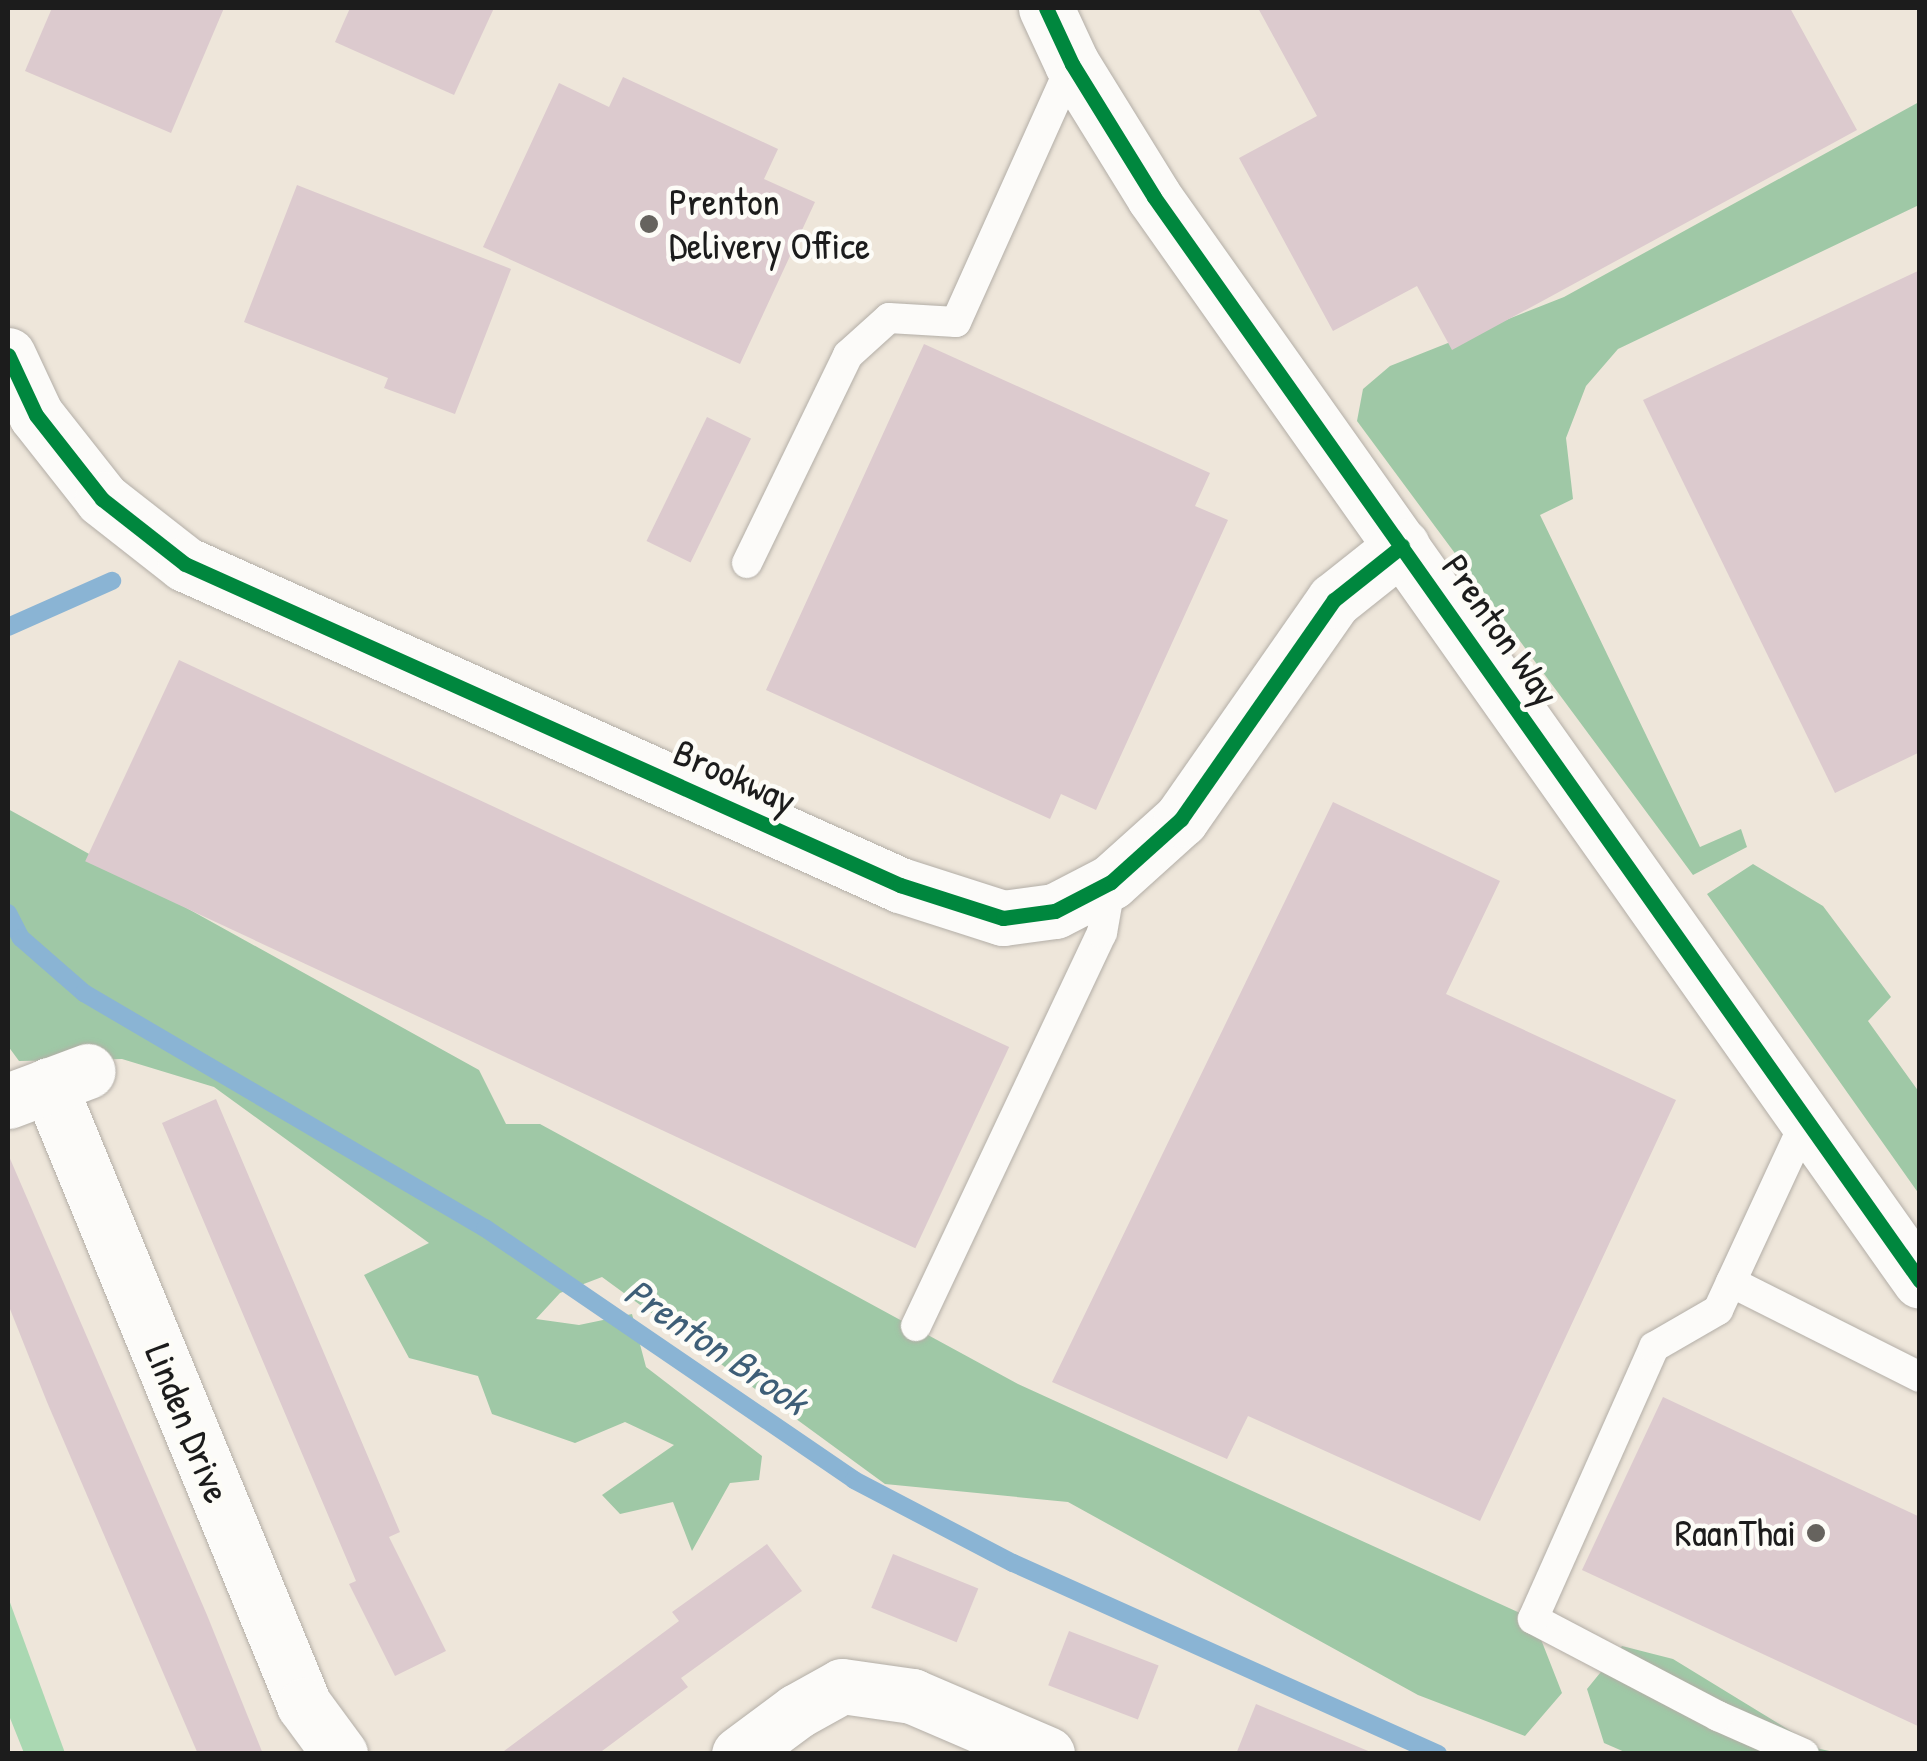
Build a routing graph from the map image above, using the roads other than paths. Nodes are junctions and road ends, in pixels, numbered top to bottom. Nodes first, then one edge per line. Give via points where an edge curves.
1 (1046, 8) edge
2 (1072, 64) junction
3 (8, 355) edge
4 (1402, 546) junction
5 (747, 563) dead end
6 (1111, 882) junction
7 (48, 1085) edge
8 (1806, 1120) junction
9 (1920, 1281) edge
10 (1731, 1282) junction
11 (916, 1326) dead end
12 (1920, 1377) edge
13 (340, 1754) edge
14 (738, 1754) edge
15 (1047, 1754) edge
16 (1804, 1754) edge

1 - 2 street, Prenton Way
2 - 4 street, Prenton Way via 1154,198
2 - 5 lane via 956,322 889,318 848,355
3 - 6 street, Brookway via 36,415 102,498 185,564 900,885 1002,918 1055,911
4 - 6 street, Brookway via 1334,600 1181,819
4 - 8 street, Prenton Way
6 - 11 lane via 1102,934
7 - 13 street, Linden Drive via 304,1705
8 - 9 street, Prenton Way
8 - 10 lane
10 - 12 lane
10 - 16 lane via 1718,1310 1654,1347 1532,1619
14 - 15 street via 842,1686 912,1696

